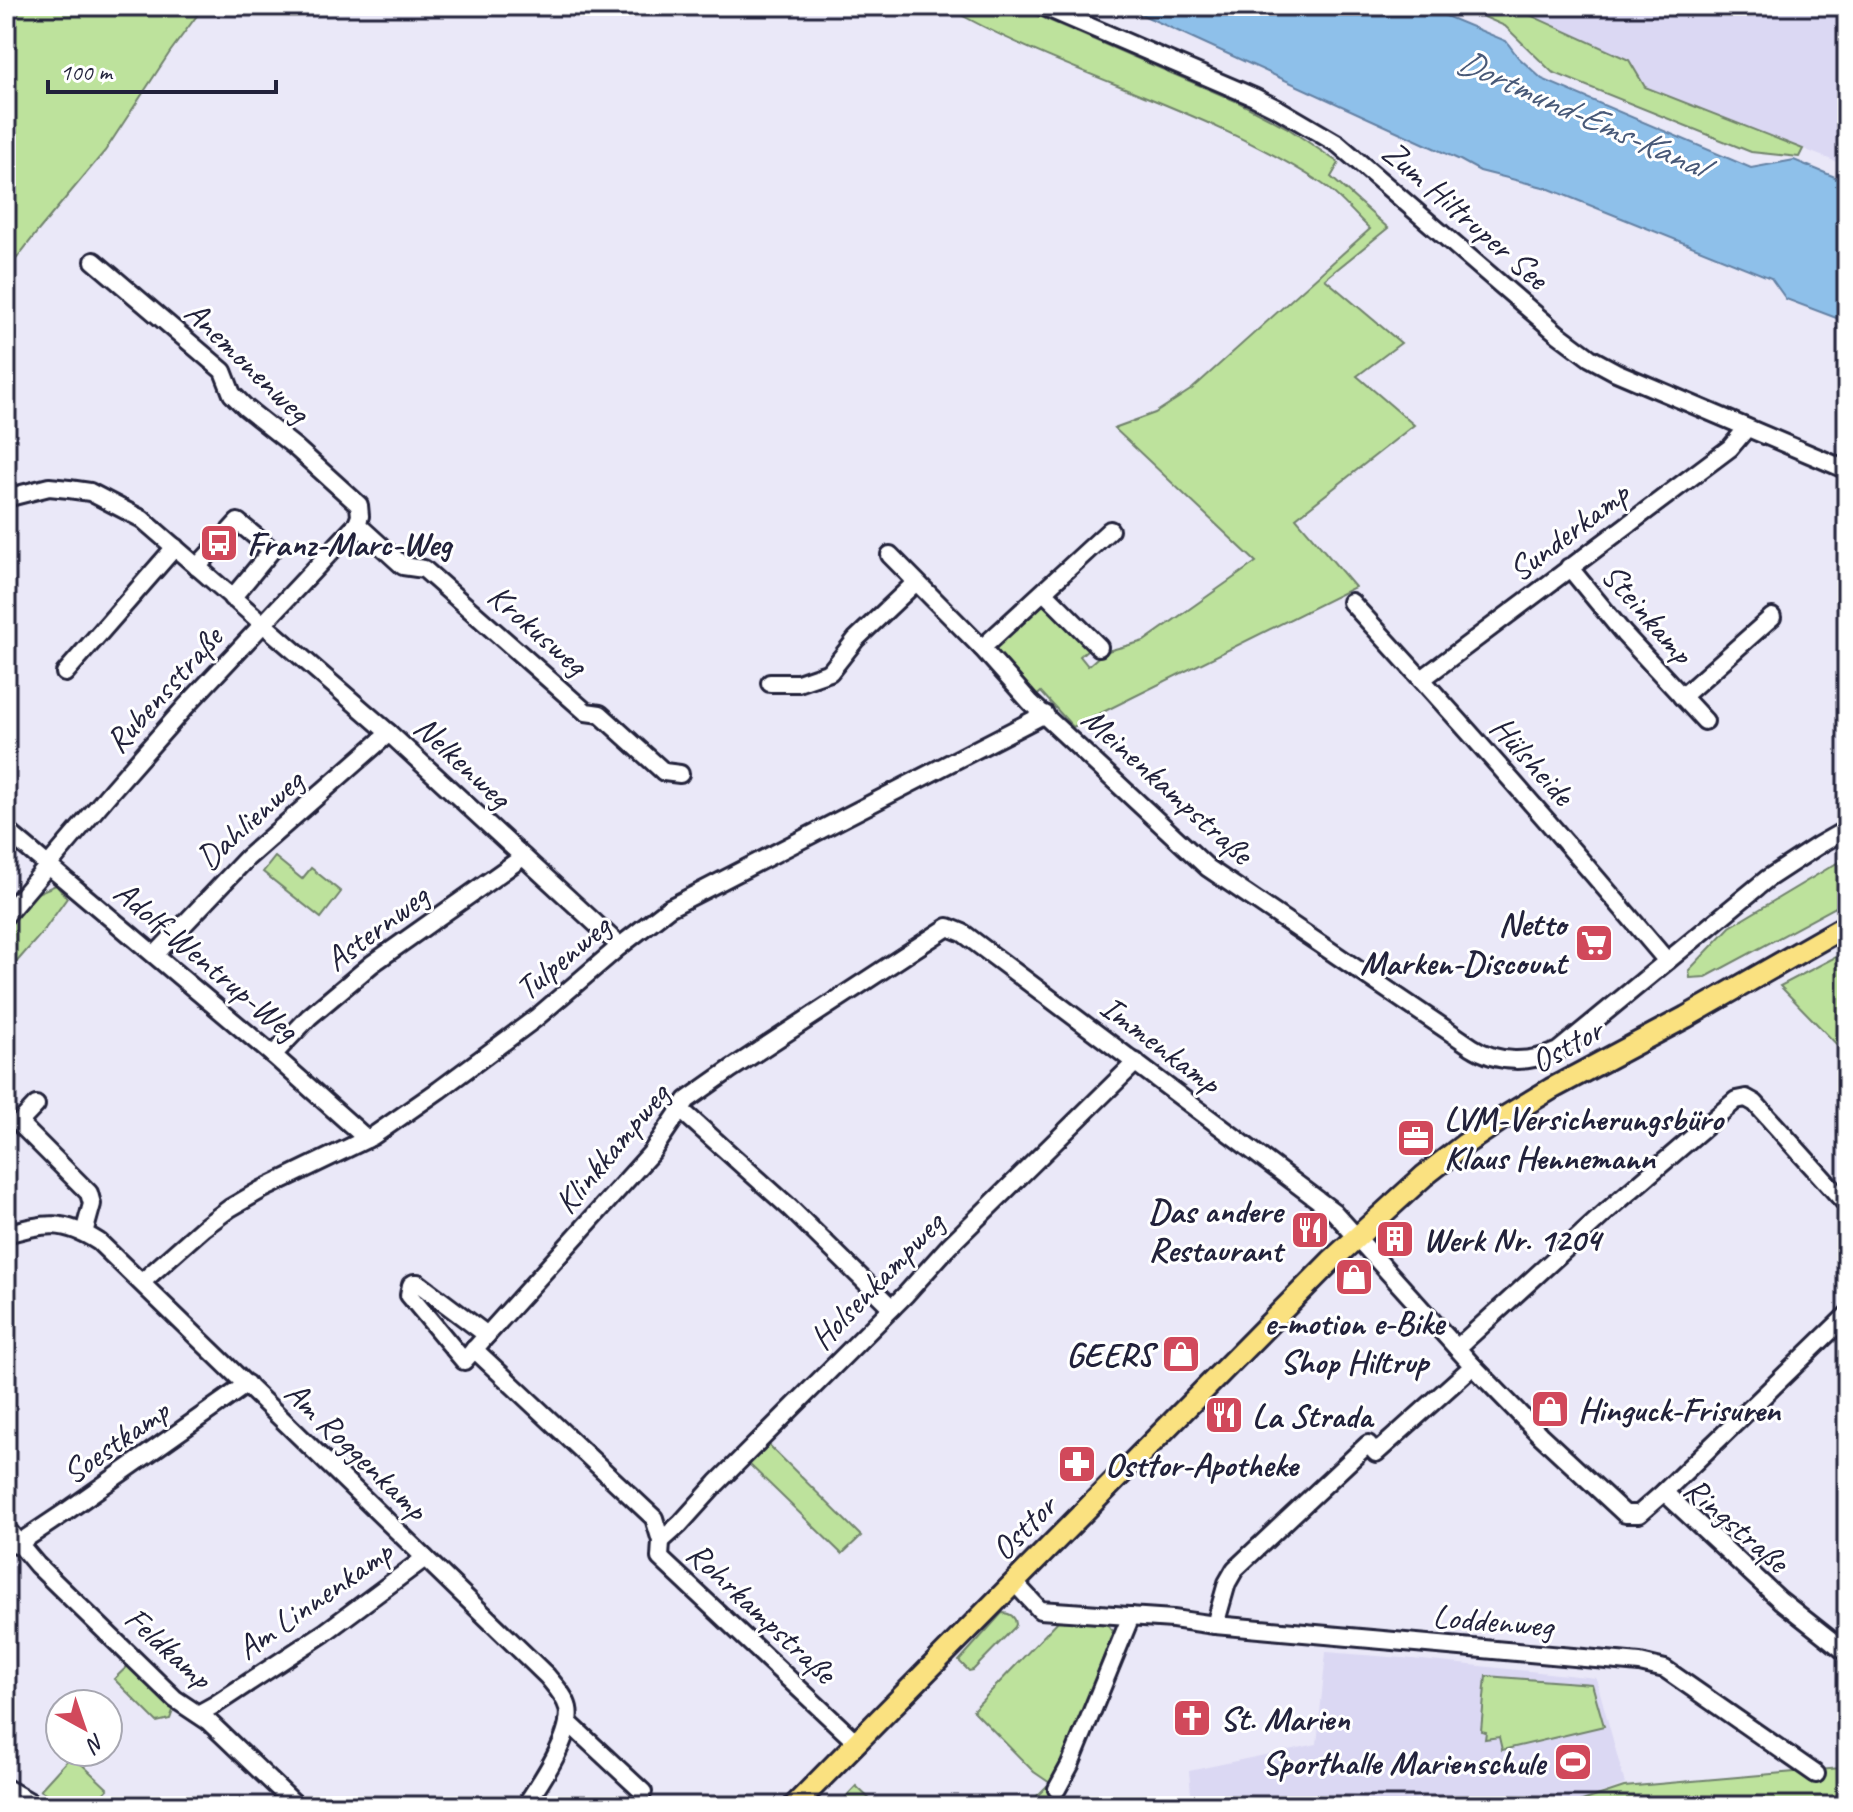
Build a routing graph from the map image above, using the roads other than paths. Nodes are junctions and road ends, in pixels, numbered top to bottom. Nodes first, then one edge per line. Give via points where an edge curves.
1 (1042, 6) edge
2 (94, 261) dead end
3 (1747, 428) junction
4 (1847, 470) edge
5 (6, 498) edge
6 (357, 524) junction
7 (1110, 530) dead end
8 (175, 547) junction
9 (890, 555) dead end
10 (197, 567) junction
11 (1569, 567) junction
12 (916, 582) junction
13 (1044, 592) junction
14 (232, 598) junction
15 (1351, 602) dead end
16 (1772, 617) dead end
17 (263, 624) junction
18 (1099, 647) dead end
19 (982, 648) junction
20 (65, 673) dead end
21 (1422, 679) junction
22 (770, 683) dead end
23 (1682, 697) junction
24 (1045, 714) junction
25 (1705, 721) dead end
26 (389, 733) junction
27 (680, 774) dead end
28 (1847, 829) edge
29 (6, 830) edge
30 (523, 857) junction
31 (49, 866) junction
32 (6, 915) edge
33 (1847, 925) edge
34 (1847, 940) edge
35 (921, 943) joint
36 (620, 946) junction
37 (155, 955) junction
38 (1667, 961) junction
39 (1686, 1017) junction
40 (273, 1055) junction
41 (1536, 1058) joint
42 (1136, 1062) junction
43 (36, 1105) dead end
44 (681, 1110) junction
45 (367, 1139) junction
46 (1847, 1205) edge
47 (84, 1233) junction
48 (6, 1234) edge
49 (1355, 1237) junction
50 (142, 1282) junction
51 (892, 1308) junction
52 (1847, 1315) edge
53 (487, 1335) junction
54 (1457, 1348) junction
55 (474, 1349) junction
56 (1473, 1366) junction
57 (247, 1384) junction
58 (1664, 1492) junction
59 (6, 1528) edge
60 (661, 1541) junction
61 (18, 1544) junction
62 (425, 1558) junction
63 (1014, 1582) junction
64 (1131, 1616) junction
65 (1215, 1625) junction
66 (1847, 1653) edge
67 (198, 1714) junction
68 (568, 1722) junction
69 (857, 1743) junction
70 (1816, 1774) dead end
71 (6, 1788) edge
72 (1057, 1789) dead end
73 (643, 1792) dead end
74 (37, 1806) edge
75 (297, 1806) edge
76 (525, 1806) edge
77 (794, 1806) edge

1 - 3 street, Zum Hiltruper See via 1306,124 1347,151 1590,358
2 - 6 street, Anemonenweg via 223,371 232,394 246,408 359,505
3 - 4 street, Zum Hiltruper See
3 - 11 street, Sunderkamp via 1730,448
5 - 8 street via 49,487 90,492 142,519
6 - 17 street, Rubensstraße
6 - 27 street, Krokusweg via 403,566 424,569 586,712 600,714 664,772
7 - 13 street
8 - 10 street
8 - 20 street
9 - 12 street, Meinenkampstraße
10 - 14 street
10 - 14 street via 238,522 272,550
11 - 21 street, Sunderkamp
11 - 23 street, Steinkamp
12 - 19 street, Meinenkampstraße
12 - 22 street via 856,639 830,672 798,683
13 - 18 street, Meinenkampstraße
13 - 19 street
14 - 17 street
15 - 21 street, Hülsheide
16 - 23 street, Steinkamp
17 - 26 street, Nelkenweg
17 - 31 street, Rubensstraße
19 - 24 street, Meinenkampstraße
21 - 38 street, Hülsheide
23 - 25 street, Steinkamp
24 - 36 street, Tulpenweg via 669,908
24 - 41 street, Meinenkampstraße via 1208,868 1480,1052 1501,1059
26 - 30 street, Nelkenweg
26 - 37 street, Dahlienweg via 247,858
28 - 38 street, Osttor via 1767,879
29 - 31 street, Adolf-Wentrup-Weg
30 - 36 street, Nelkenweg
30 - 40 street, Asternweg via 372,964
31 - 32 street, Rubensstraße
31 - 37 street, Adolf-Wentrup-Weg
33 - 39 main road, Osttor
34 - 39 main road, Osttor
35 - 42 street, Immenkamp via 948,927 963,933
35 - 44 street, Klinkkampweg via 731,1069
36 - 45 street, Tulpenweg via 536,1018
37 - 40 street, Adolf-Wentrup-Weg
38 - 41 street, Osttor via 1558,1051
39 - 49 main road, Osttor via 1497,1122
40 - 45 street, Adolf-Wentrup-Weg
42 - 49 street, Immenkamp via 1334,1212
42 - 51 street, Holsenkampweg
43 - 47 street via 19,1123 89,1193 92,1204
44 - 51 street
44 - 53 street, Klinkkampweg via 651,1153
45 - 50 street, Tulpenweg via 230,1208
46 - 54 street via 1755,1103 1736,1100
47 - 48 street, Am Roggenkamp via 38,1225
47 - 50 street, Am Roggenkamp
49 - 54 street, Ringstraße
49 - 63 main road, Osttor
50 - 57 street, Am Roggenkamp
51 - 60 street, Holsenkampweg
52 - 58 street
53 - 55 street
53 - 55 street, Rohrkampstraße via 418,1283 411,1285 409,1295 464,1361
54 - 56 street, Ringstraße
55 - 60 street, Rohrkampstraße via 654,1518
56 - 58 street, Ringstraße via 1625,1514 1639,1514
56 - 65 street via 1376,1453 1368,1444 1235,1569
57 - 61 street, Soestkamp
57 - 62 street, Am Roggenkamp
58 - 66 street, Ringstraße via 1780,1600
59 - 61 street, Feldkamp
60 - 69 street, Rohrkampstraße via 660,1558
61 - 67 street, Feldkamp via 164,1689
62 - 67 street, Am Linnenkamp via 324,1633
62 - 68 street, Am Roggenkamp via 547,1676 565,1699
63 - 64 street, Loddenweg via 1040,1610
63 - 69 main road, Osttor
64 - 65 street, Loddenweg
64 - 72 street
65 - 70 street, Loddenweg via 1665,1669
67 - 75 street, Feldkamp
68 - 73 street, Am Roggenkamp
68 - 76 street
69 - 77 main road, Osttor
71 - 74 street

